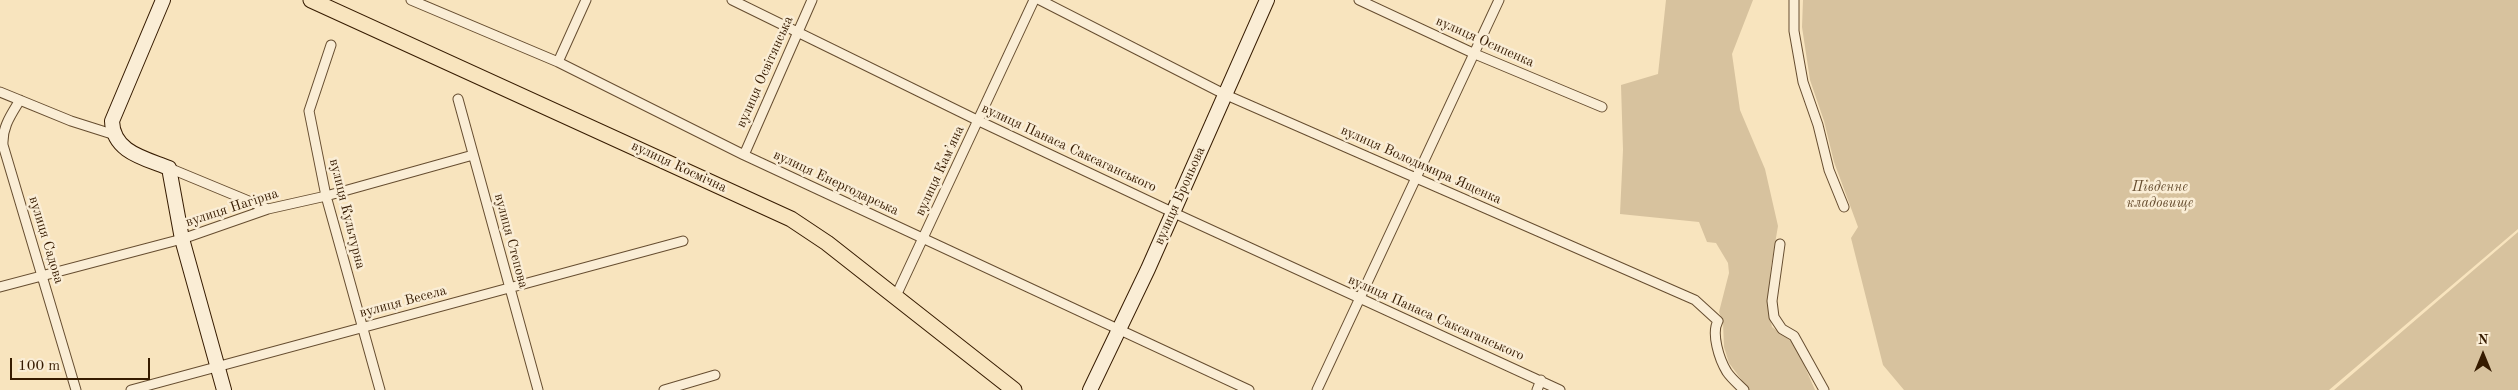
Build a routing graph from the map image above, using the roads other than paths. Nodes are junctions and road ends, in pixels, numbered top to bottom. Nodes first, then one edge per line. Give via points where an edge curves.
1 (163, 0) edge
2 (311, 0) edge
3 (411, 0) edge
4 (586, 0) edge
5 (732, 0) edge
6 (812, 0) edge
7 (1034, 0) edge
8 (1040, 0) edge
9 (1267, 0) edge
10 (1359, 0) edge
11 (1499, 0) edge
12 (1794, 0) edge
13 (798, 32) junction
14 (331, 45) dead end
15 (1475, 54) junction
16 (558, 62) junction
17 (0, 92) edge
18 (1224, 94) junction
19 (458, 99) dead end
20 (20, 100) junction
21 (1602, 107) dead end
22 (979, 121) junction
23 (112, 134) junction
24 (473, 155) junction
25 (744, 155) junction
26 (169, 168) junction
27 (1415, 178) junction
28 (326, 196) junction
29 (1844, 206) dead end
30 (268, 209) junction
31 (1172, 212) junction
32 (182, 239) junction
33 (923, 239) junction
34 (683, 241) dead end
35 (1780, 244) dead end
36 (42, 276) junction
37 (0, 287) edge
38 (510, 288) junction
39 (895, 298) junction
40 (1359, 299) junction
41 (362, 328) junction
42 (1120, 330) junction
43 (217, 367) junction
44 (715, 375) dead end
45 (1541, 380) junction
46 (76, 390) edge
47 (131, 390) edge
48 (224, 390) edge
49 (380, 390) edge
50 (538, 390) edge
51 (664, 390) edge
52 (1014, 390) edge
53 (1090, 390) edge
54 (1249, 390) edge
55 (1317, 390) edge
56 (1537, 390) edge
57 (1560, 390) edge
58 (1744, 390) edge
59 (1824, 390) edge

1 - 23 street via 112,121
2 - 39 main road, вулиця Космічна via 791,219 827,243
3 - 16 street, вулиця Енергодарська
4 - 16 street
5 - 13 street, вулиця Панаса Саксаганського
6 - 13 street, вулиця Освітянська
7 - 22 street, вулиця Кам’яна
8 - 18 street, вулиця Володимира Ященка
9 - 18 street, вулиця Броньова
10 - 15 street, вулиця Осипенка
11 - 15 street
12 - 29 street via 1794,31 1803,82 1829,170
13 - 22 street, вулиця Панаса Саксаганського
13 - 25 street, вулиця Освітянська
14 - 28 street, вулиця Культурна via 309,111
15 - 21 street, вулиця Осипенка
15 - 27 street
16 - 25 street, вулиця Енергодарська
17 - 20 street
18 - 27 street, вулиця Володимира Ященка
18 - 31 street, вулиця Броньова
19 - 24 street, вулиця Степова
20 - 23 street
20 - 36 street, вулиця Садова via 5,125 3,145
22 - 31 street, вулиця Панаса Саксаганського
22 - 33 street, вулиця Кам’яна
23 - 26 street via 120,145
24 - 28 street, вулиця Нагірна
24 - 38 street, вулиця Степова
25 - 33 street, вулиця Енергодарська
26 - 30 street
26 - 32 street
27 - 40 street
27 - 58 street, вулиця Володимира Ященка via 1695,300 1718,321 1714,329 1721,359 1727,372
28 - 30 street, вулиця Нагірна
28 - 41 street, вулиця Культурна
30 - 32 street, вулиця Нагірна
31 - 40 street, вулиця Панаса Саксаганського
31 - 42 street, вулиця Броньова
32 - 36 street, вулиця Нагірна
32 - 43 street
33 - 39 street, вулиця Кам’яна
33 - 42 street, вулиця Енергодарська
34 - 38 street, вулиця Весела
35 - 59 street via 1772,300 1774,317 1782,329 1794,336
36 - 37 street, вулиця Нагірна
36 - 46 street, вулиця Садова
38 - 41 street, вулиця Весела
38 - 50 street, вулиця Степова
39 - 52 main road, вулиця Космічна
40 - 45 street, вулиця Панаса Саксаганського
40 - 55 street
41 - 43 street, вулиця Весела
41 - 49 street, вулиця Культурна
42 - 53 street, вулиця Броньова
42 - 54 street, вулиця Енергодарська
43 - 47 street, вулиця Весела
43 - 48 street
44 - 51 street
45 - 56 street
45 - 57 street, вулиця Панаса Саксаганського

